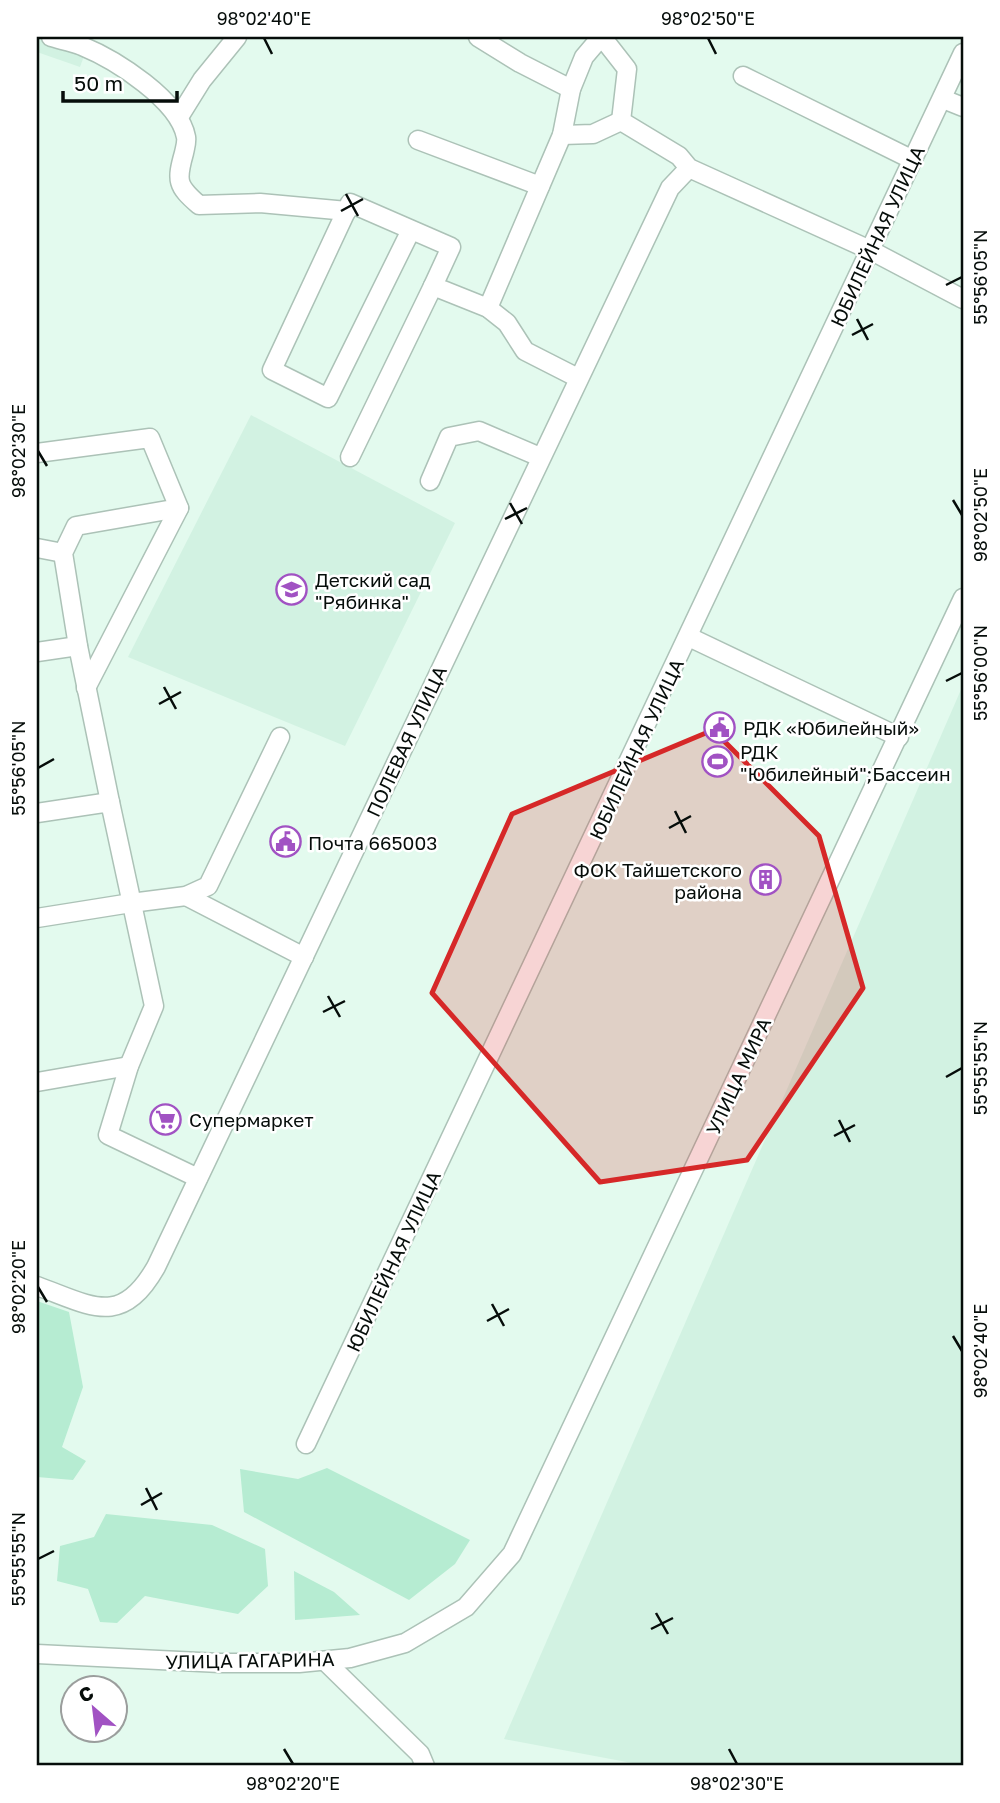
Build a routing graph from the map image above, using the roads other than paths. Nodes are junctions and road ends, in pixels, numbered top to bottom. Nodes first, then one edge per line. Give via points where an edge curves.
1 (51, 37) edge
2 (237, 37) edge
3 (478, 37) edge
4 (601, 37) edge
5 (963, 53) edge
6 (743, 76) dead end
7 (571, 89) junction
8 (943, 99) junction
9 (963, 107) edge
10 (179, 117) junction
11 (621, 121) junction
12 (562, 135) junction
13 (418, 140) dead end
14 (913, 160) junction
15 (689, 168) junction
16 (540, 186) junction
17 (347, 211) junction
18 (411, 230) junction
19 (870, 250) junction
20 (433, 286) junction
21 (963, 299) edge
22 (488, 308) junction
23 (578, 378) junction
24 (37, 453) edge
25 (350, 457) dead end
26 (540, 457) junction
27 (430, 481) dead end
28 (179, 508) junction
29 (37, 548) edge
30 (63, 553) junction
31 (963, 598) edge
32 (689, 637) junction
33 (78, 646) junction
34 (37, 652) edge
35 (86, 688) junction
36 (280, 737) dead end
37 (898, 737) junction
38 (110, 802) junction
39 (37, 813) edge
40 (186, 897) junction
41 (131, 903) junction
42 (37, 918) edge
43 (304, 957) junction
44 (129, 1066) junction
45 (37, 1082) edge
46 (198, 1178) junction
47 (37, 1286) edge
48 (306, 1444) dead end
49 (512, 1554) joint
50 (37, 1654) edge
51 (325, 1661) junction
52 (425, 1766) edge

1 - 10 street via 83,46 131,74
2 - 10 street
3 - 7 street
4 - 7 street via 584,57
4 - 11 street via 627,69
5 - 8 street, ЮБИЛЕЙНАЯ УЛИЦА
6 - 14 street
7 - 12 street
8 - 9 street
8 - 14 street, ЮБИЛЕЙНАЯ УЛИЦА
10 - 17 street via 187,140 179,171 182,190 199,205 260,203
11 - 12 street via 593,134
11 - 15 street via 679,156
12 - 16 street
13 - 16 street
14 - 19 street, ЮБИЛЕЙНАЯ УЛИЦА
15 - 19 street
15 - 23 street, ПОЛЕВАЯ УЛИЦА via 670,188
16 - 22 street
17 - 18 street via 350,203
17 - 18 street via 272,370 328,398
18 - 20 street via 451,247
19 - 21 street
19 - 32 street, ЮБИЛЕЙНАЯ УЛИЦА
20 - 22 street
20 - 25 street
22 - 23 street via 507,323 525,351
23 - 26 street, ПОЛЕВАЯ УЛИЦА
24 - 28 street via 150,439
26 - 27 street via 479,431 449,438
26 - 43 street, ПОЛЕВАЯ УЛИЦА
28 - 30 street via 76,526
28 - 35 street
29 - 30 street
30 - 33 street
31 - 37 street, УЛИЦА МИРА
32 - 37 street
32 - 48 street, ЮБИЛЕЙНАЯ УЛИЦА
33 - 34 street
33 - 35 street
35 - 38 street
36 - 40 street via 208,886
37 - 49 street, УЛИЦА МИРА
38 - 39 street
38 - 41 street
40 - 41 street
40 - 43 street
41 - 42 street
41 - 44 street via 154,1006
43 - 46 street, ПОЛЕВАЯ УЛИЦА
44 - 45 street
44 - 46 street via 107,1135
46 - 47 street, ПОЛЕВАЯ УЛИЦА via 146,1284 121,1305 90,1305
49 - 51 street, УЛИЦА ГАГАРИНА via 466,1607 405,1643
50 - 51 street, УЛИЦА ГАГАРИНА via 220,1664
51 - 52 street via 420,1755

